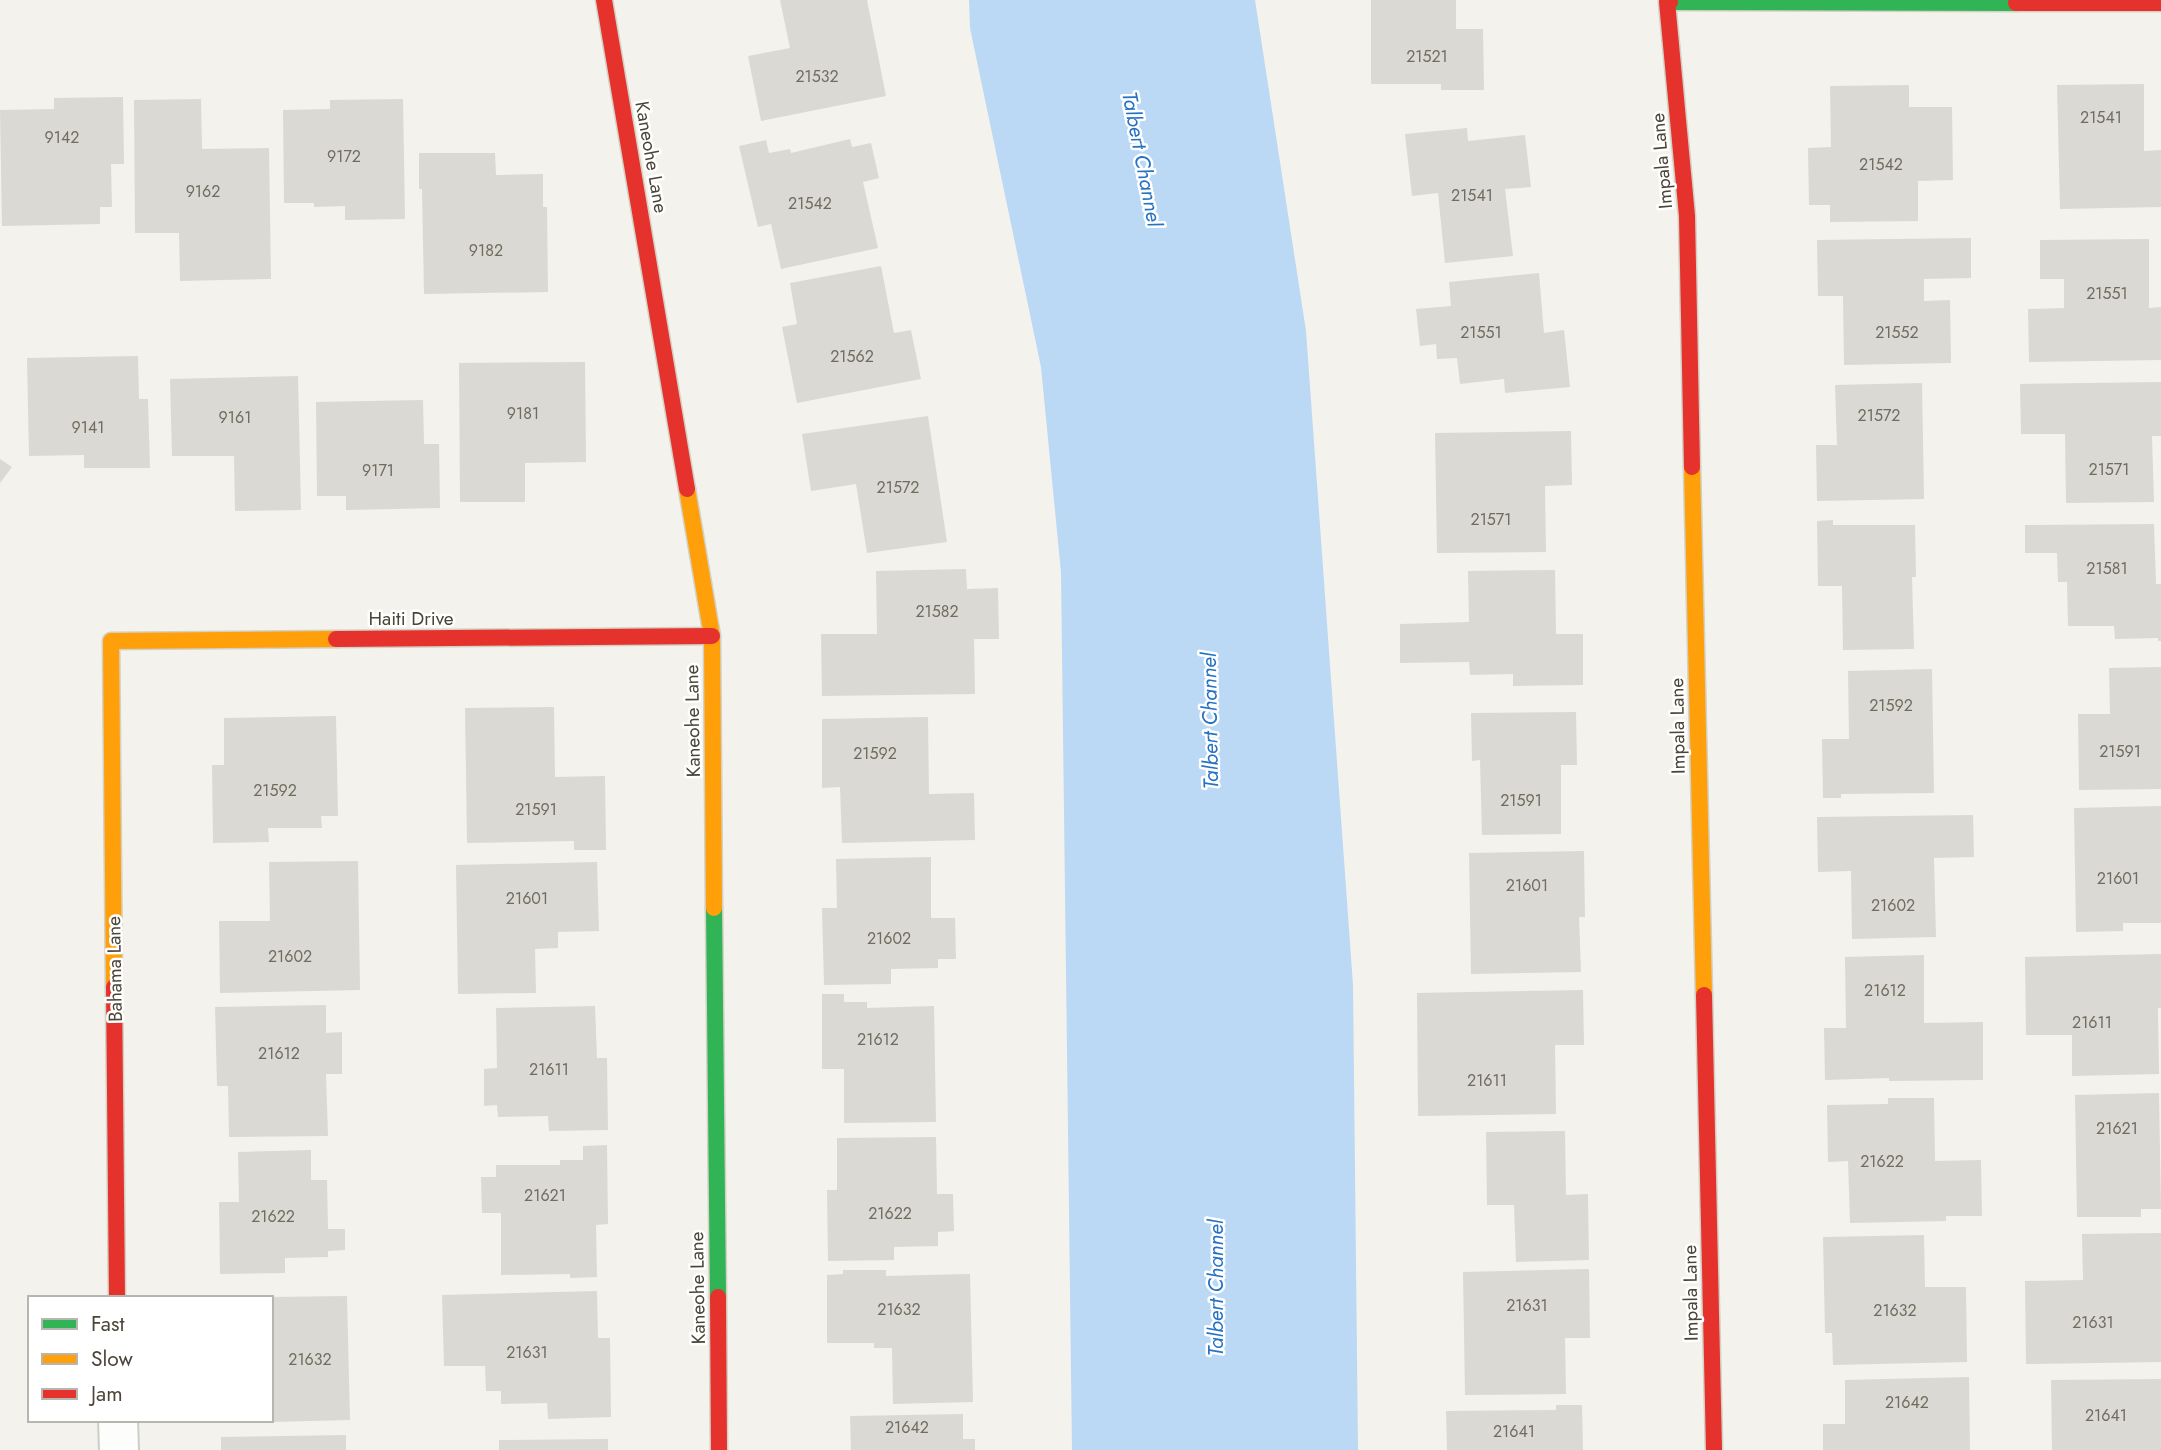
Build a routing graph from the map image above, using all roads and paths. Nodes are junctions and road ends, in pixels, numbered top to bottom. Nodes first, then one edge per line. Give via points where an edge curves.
1 (604, 0) edge
2 (2161, 3) edge
3 (712, 636) junction
4 (111, 641) joint
5 (117, 1296) edge
6 (118, 1422) edge
7 (119, 1450) edge
8 (719, 1450) edge
9 (1714, 1450) edge

1 - 3 street, Kaneohe Lane
2 - 9 street, Impala Lane via 1667,2 1687,216
3 - 4 street, Haiti Drive
3 - 8 street, Kaneohe Lane
4 - 5 street, Bahama Lane
6 - 7 street

